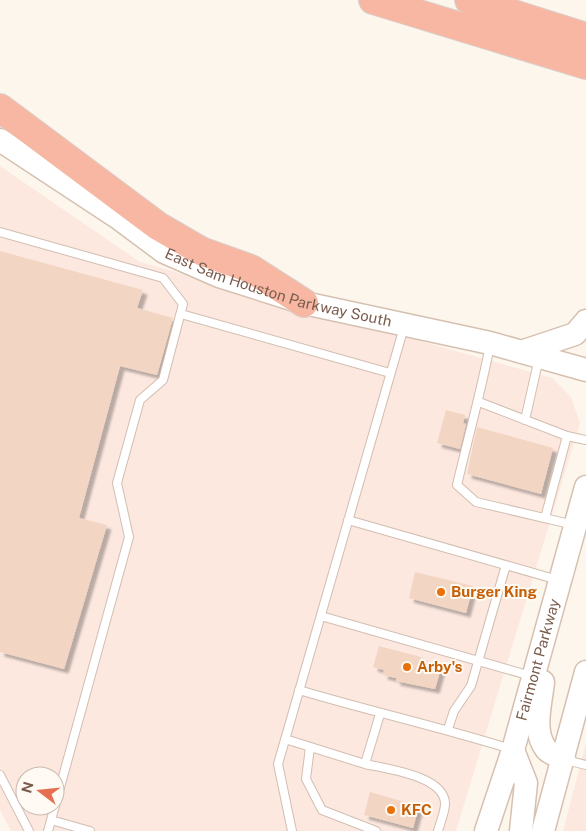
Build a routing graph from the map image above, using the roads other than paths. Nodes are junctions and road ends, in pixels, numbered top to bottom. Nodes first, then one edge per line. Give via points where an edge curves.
1 (373, 0) edge
2 (469, 0) edge
3 (586, 37) edge
4 (586, 65) edge
5 (0, 108) edge
6 (0, 140) edge
7 (0, 232) edge
8 (304, 303) junction
9 (181, 314) junction
10 (586, 321) edge
11 (404, 326) junction
12 (490, 343) junction
13 (532, 354) junction
14 (586, 370) edge
15 (390, 373) junction
16 (479, 402) junction
17 (525, 420) junction
18 (567, 436) junction
19 (586, 440) edge
20 (586, 487) edge
21 (545, 518) junction
22 (348, 520) junction
23 (575, 525) junction
24 (506, 565) junction
25 (560, 580) junction
26 (553, 606) junction
27 (321, 616) junction
28 (479, 661) junction
29 (586, 672) edge
30 (534, 676) junction
31 (299, 690) junction
32 (380, 714) junction
33 (448, 729) junction
34 (285, 739) junction
35 (310, 747) junction
36 (513, 750) junction
37 (564, 759) junction
38 (365, 764) junction
39 (586, 765) edge
40 (0, 775) edge
41 (51, 820) junction
42 (28, 831) edge
43 (48, 831) edge
44 (90, 831) edge
45 (292, 831) edge
46 (376, 831) edge
47 (438, 831) edge
48 (486, 831) edge
49 (521, 831) edge
50 (543, 831) edge

1 - 4 highway
2 - 3 highway
5 - 8 highway via 158,226 201,251 251,269
6 - 8 main road, East Sam Houston Parkway South via 164,252 219,276
7 - 9 lane via 164,278 183,304
8 - 11 main road, East Sam Houston Parkway South
9 - 15 lane
9 - 41 lane via 163,380 140,400 117,483 129,537
10 - 13 main road via 575,334
11 - 12 main road, East Sam Houston Parkway South
11 - 15 lane
12 - 13 main road, East Sam Houston Parkway South
12 - 16 lane
13 - 14 main road, East Sam Houston Parkway South
13 - 17 lane
15 - 22 lane
16 - 17 lane
16 - 21 lane via 457,485 476,502
17 - 18 lane
18 - 19 lane
18 - 21 lane
20 - 23 main road, Fairmont Parkway
21 - 23 lane
22 - 24 lane
22 - 27 lane
23 - 25 main road, Fairmont Parkway
24 - 25 lane
24 - 28 lane
25 - 26 main road, Fairmont Parkway
26 - 30 main road, Fairmont Parkway
26 - 37 main road via 538,724 547,751
27 - 28 lane
27 - 31 lane
28 - 30 lane
28 - 33 lane via 472,686 454,711
29 - 37 main road
30 - 36 main road, Fairmont Parkway
31 - 32 lane
31 - 34 lane
32 - 33 lane
32 - 38 lane
33 - 36 lane
34 - 35 lane
34 - 45 lane via 278,764
35 - 38 lane
35 - 46 lane via 306,779 322,810
36 - 48 main road, Fairmont Parkway
36 - 49 main road via 526,783
37 - 39 lane
37 - 50 main road
38 - 47 lane via 428,780 441,790 445,804
40 - 42 lane
41 - 43 lane
41 - 44 lane

